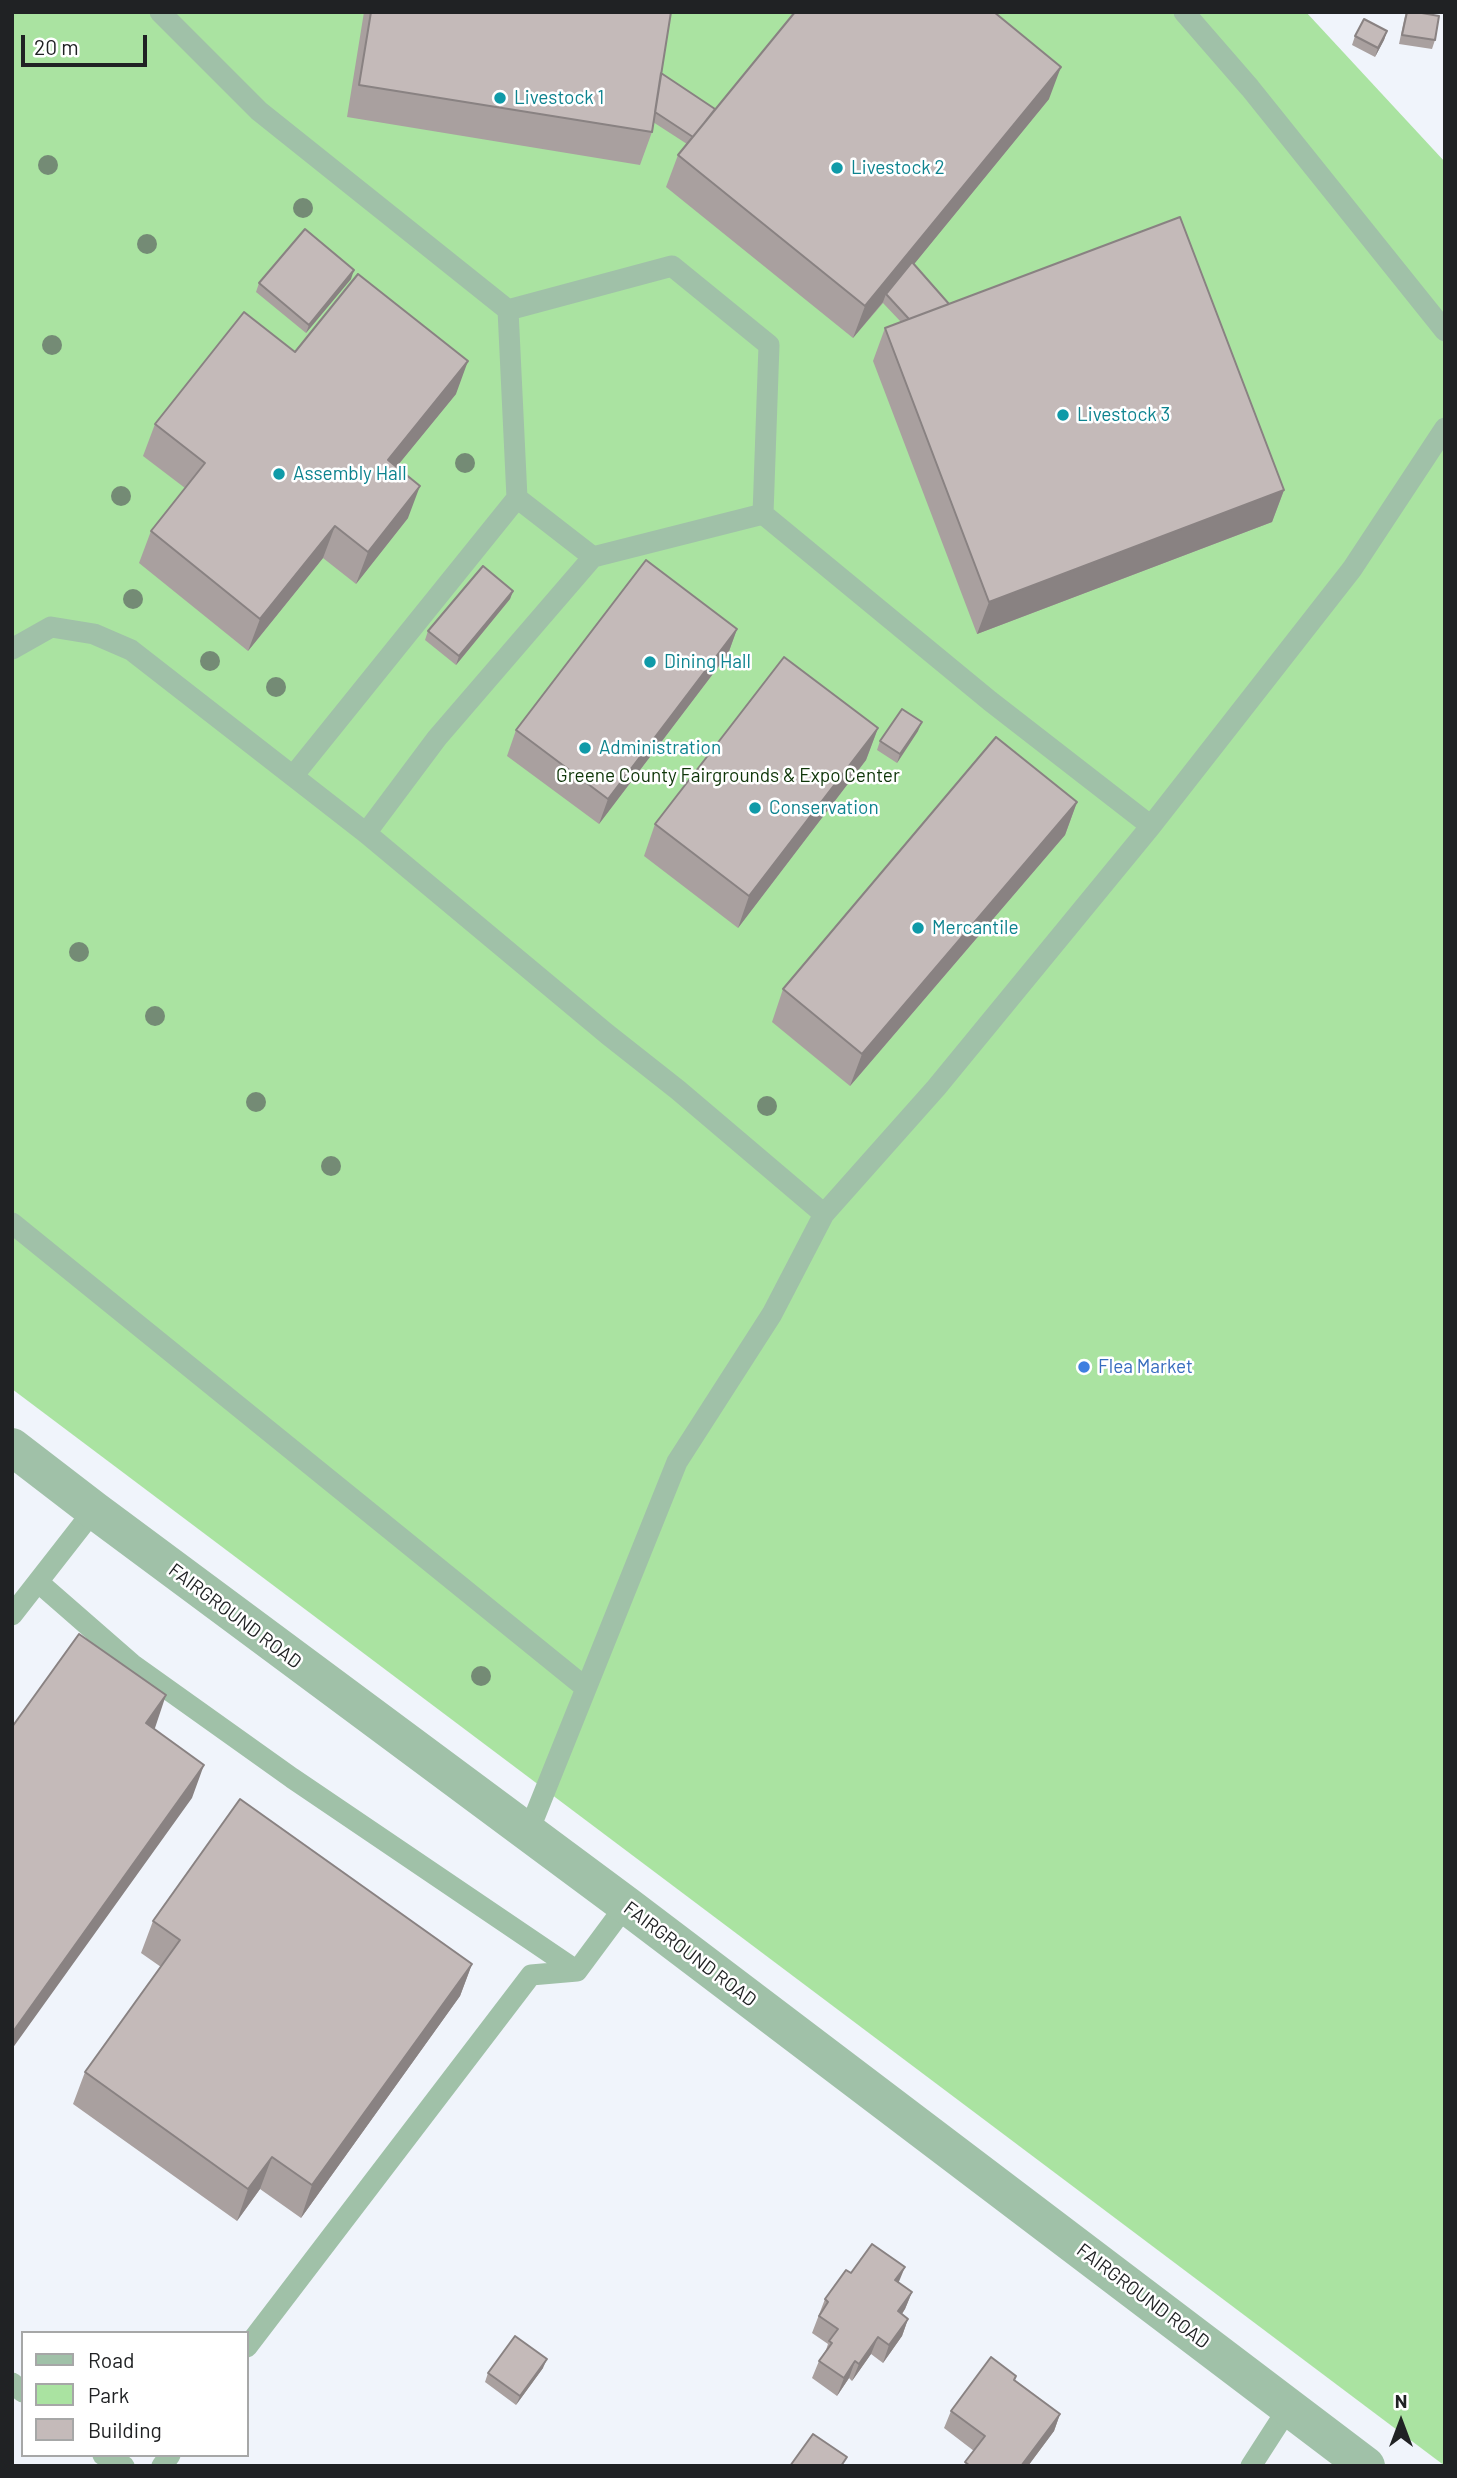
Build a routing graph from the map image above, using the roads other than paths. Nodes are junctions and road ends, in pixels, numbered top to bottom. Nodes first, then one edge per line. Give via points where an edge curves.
1 (160, 12) edge
2 (1184, 12) edge
3 (508, 310) junction
4 (1445, 331) edge
5 (1445, 428) edge
6 (517, 498) junction
7 (762, 514) junction
8 (593, 557) junction
9 (12, 649) edge
10 (293, 776) junction
11 (1152, 826) junction
12 (366, 833) junction
13 (824, 1214) junction
14 (12, 1223) edge
15 (12, 1447) edge
16 (94, 1510) junction
17 (38, 1582) junction
18 (12, 1615) edge
19 (586, 1688) junction
20 (528, 1833) junction
21 (626, 1905) junction
22 (577, 1971) junction
23 (248, 2346) edge
24 (1289, 2407) junction
25 (107, 2457) edge
26 (124, 2466) edge
27 (1251, 2466) edge
28 (1366, 2466) edge

1 - 3 lane via 259,111
2 - 4 lane via 1251,88
3 - 6 lane
3 - 7 lane via 672,266 769,345
5 - 11 lane via 1352,569
6 - 8 lane
6 - 10 lane
7 - 8 lane
7 - 11 lane via 990,701
8 - 12 lane via 438,738
9 - 10 lane via 51,627 94,634 131,650
10 - 12 lane
11 - 13 lane via 936,1088
12 - 13 lane
13 - 19 lane via 772,1314 677,1462
14 - 19 lane
15 - 16 street, FAIRGROUND ROAD
16 - 17 lane
16 - 20 street, FAIRGROUND ROAD
17 - 18 lane
17 - 22 lane via 132,1664
19 - 20 lane
20 - 21 street, FAIRGROUND ROAD
21 - 22 lane
21 - 24 street, FAIRGROUND ROAD
22 - 23 lane via 530,1975
24 - 27 lane
24 - 28 street, FAIRGROUND ROAD
25 - 26 lane

